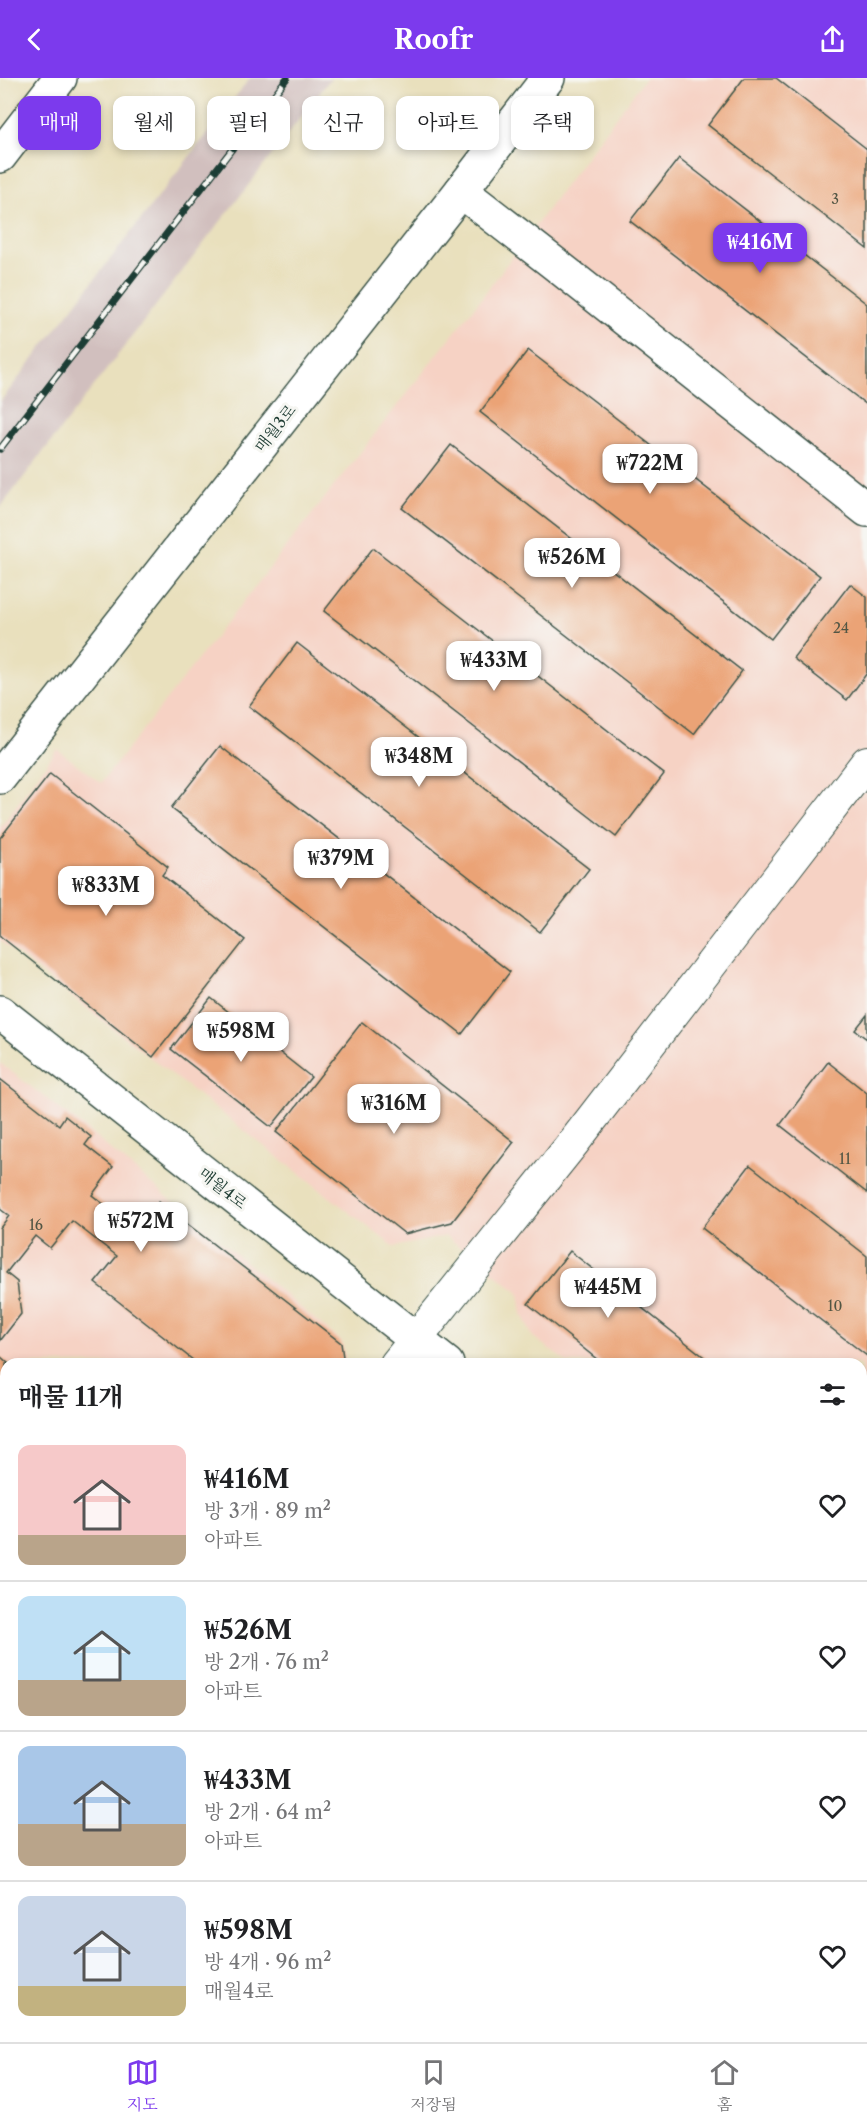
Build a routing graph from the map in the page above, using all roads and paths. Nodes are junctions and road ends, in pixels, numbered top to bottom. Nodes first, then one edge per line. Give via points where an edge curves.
1 (60, 78) edge
2 (548, 78) edge
3 (0, 156) edge
4 (461, 191) junction
5 (867, 510) edge
6 (867, 762) edge
7 (0, 777) edge
8 (0, 1011) edge
9 (405, 1352) edge
10 (426, 1358) edge

1 - 3 street
2 - 4 street, 매월3로
4 - 5 street
4 - 7 street, 매월3로
6 - 9 street via 574,1143
8 - 9 street, 매월4로
9 - 10 street, 매월4로

